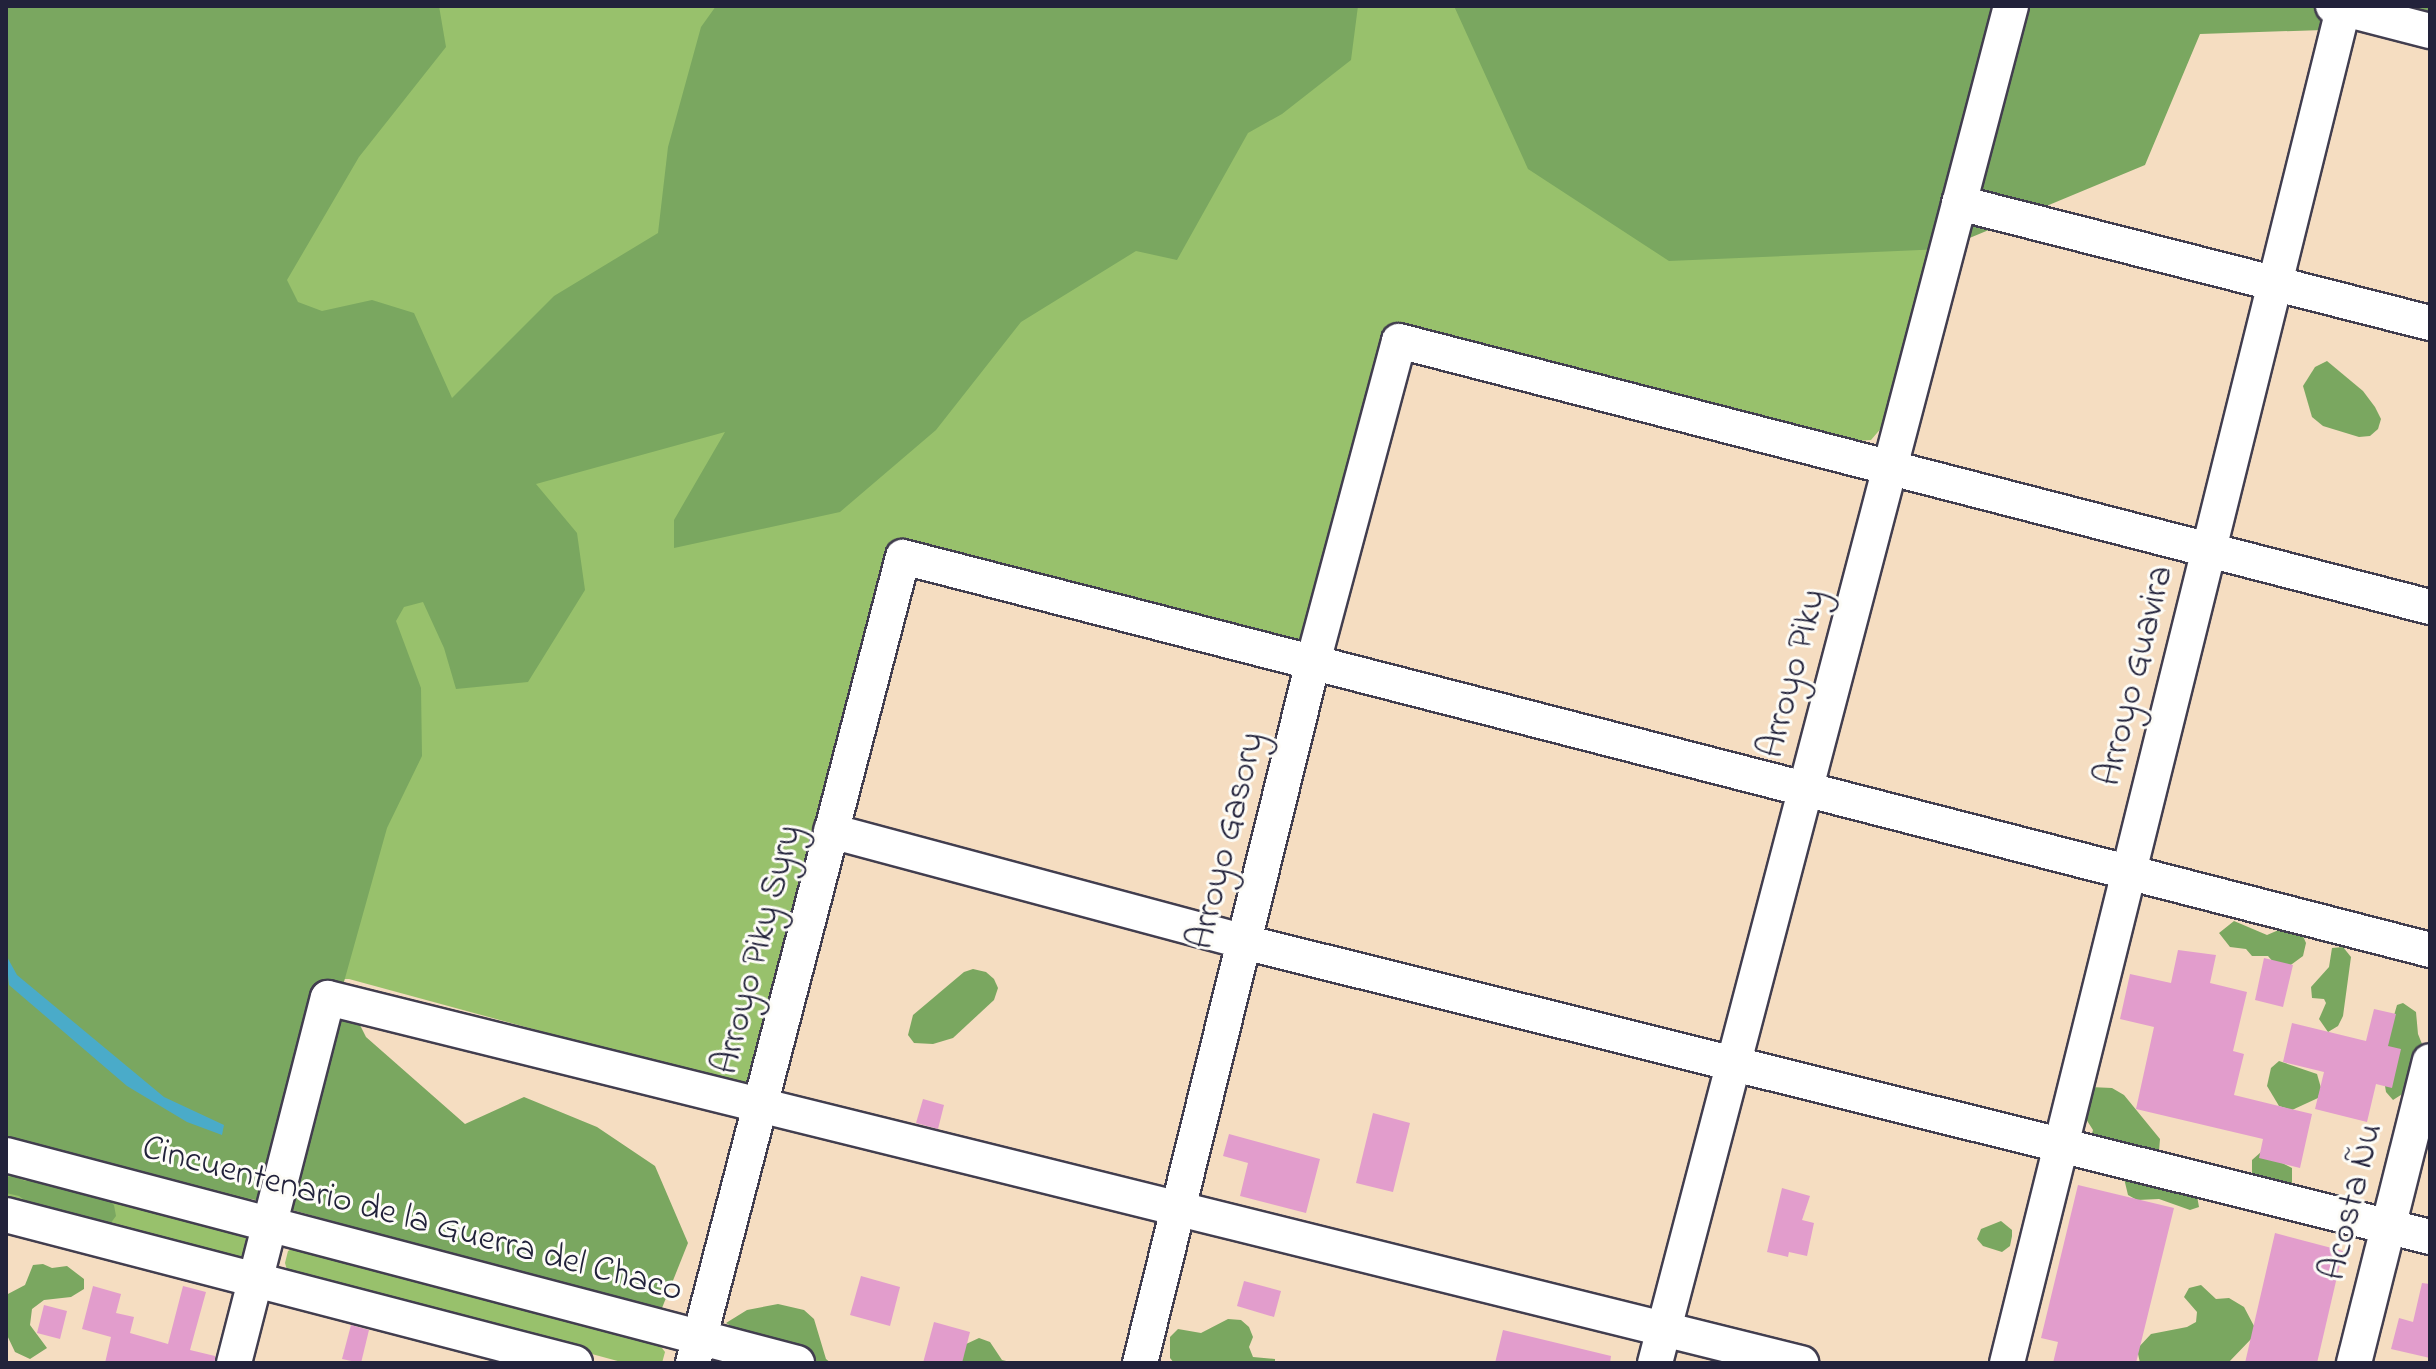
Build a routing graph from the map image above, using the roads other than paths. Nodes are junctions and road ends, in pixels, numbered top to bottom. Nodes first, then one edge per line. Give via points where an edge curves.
1 (2011, 6) edge
2 (2338, 7) edge
3 (2430, 31) edge
4 (1959, 203) junction
5 (2275, 284) junction
6 (2430, 323) edge
7 (1890, 468) junction
8 (2209, 550) junction
9 (2430, 607) edge
10 (1313, 662) junction
11 (1805, 789) junction
12 (831, 831) junction
13 (2129, 872) junction
14 (1244, 942) junction
15 (2430, 950) edge
16 (2430, 1061) edge
17 (1734, 1063) junction
18 (760, 1105) junction
19 (2061, 1145) junction
20 (6, 1155) edge
21 (1178, 1209) junction
22 (6, 1215) edge
23 (269, 1224) junction
24 (2389, 1226) junction
25 (2430, 1237) edge
26 (255, 1280) junction
27 (1664, 1329) junction
28 (696, 1350) edge
29 (234, 1363) edge
30 (575, 1363) edge
31 (797, 1363) edge
32 (1140, 1363) edge
33 (1655, 1363) edge
34 (1801, 1363) edge
35 (2007, 1363) edge
36 (2354, 1363) edge

1 - 4 street, Arroyo Piky
2 - 3 street
2 - 5 street, Arroyo Guavira
4 - 5 street
4 - 7 street, Arroyo Piky
5 - 6 street
5 - 8 street, Arroyo Guavira
7 - 8 street
7 - 10 street, Arroyo Gasory via 1399,341
7 - 11 street, Arroyo Piky
8 - 9 street
8 - 13 street, Arroyo Guavira
10 - 11 street
10 - 12 street, Arroyo Piky Syry via 903,557
10 - 14 street, Arroyo Gasory
11 - 13 street
11 - 17 street, Arroyo Piky
12 - 14 street
12 - 18 street, Arroyo Piky Syry
13 - 15 street
13 - 19 street, Arroyo Guavira
14 - 17 street
14 - 21 street, Arroyo Gasory
16 - 24 street, Acosta Ñu
17 - 19 street
17 - 27 street, Arroyo Piky
18 - 21 street
18 - 23 street via 328,998
18 - 28 street, Arroyo Piky Syry
19 - 24 street
19 - 35 street, Arroyo Guavira
20 - 23 street, Cincuentenario de la Guerra del Chaco
21 - 27 street
21 - 32 street, Arroyo Gasory
22 - 26 street
23 - 26 street
23 - 28 street, Cincuentenario de la Guerra del Chaco
24 - 25 street
24 - 36 street, Acosta Ñu
26 - 29 street
26 - 30 street
27 - 33 street, Arroyo Piky
27 - 34 street
28 - 31 street, Cincuentenario de la Guerra del Chaco

